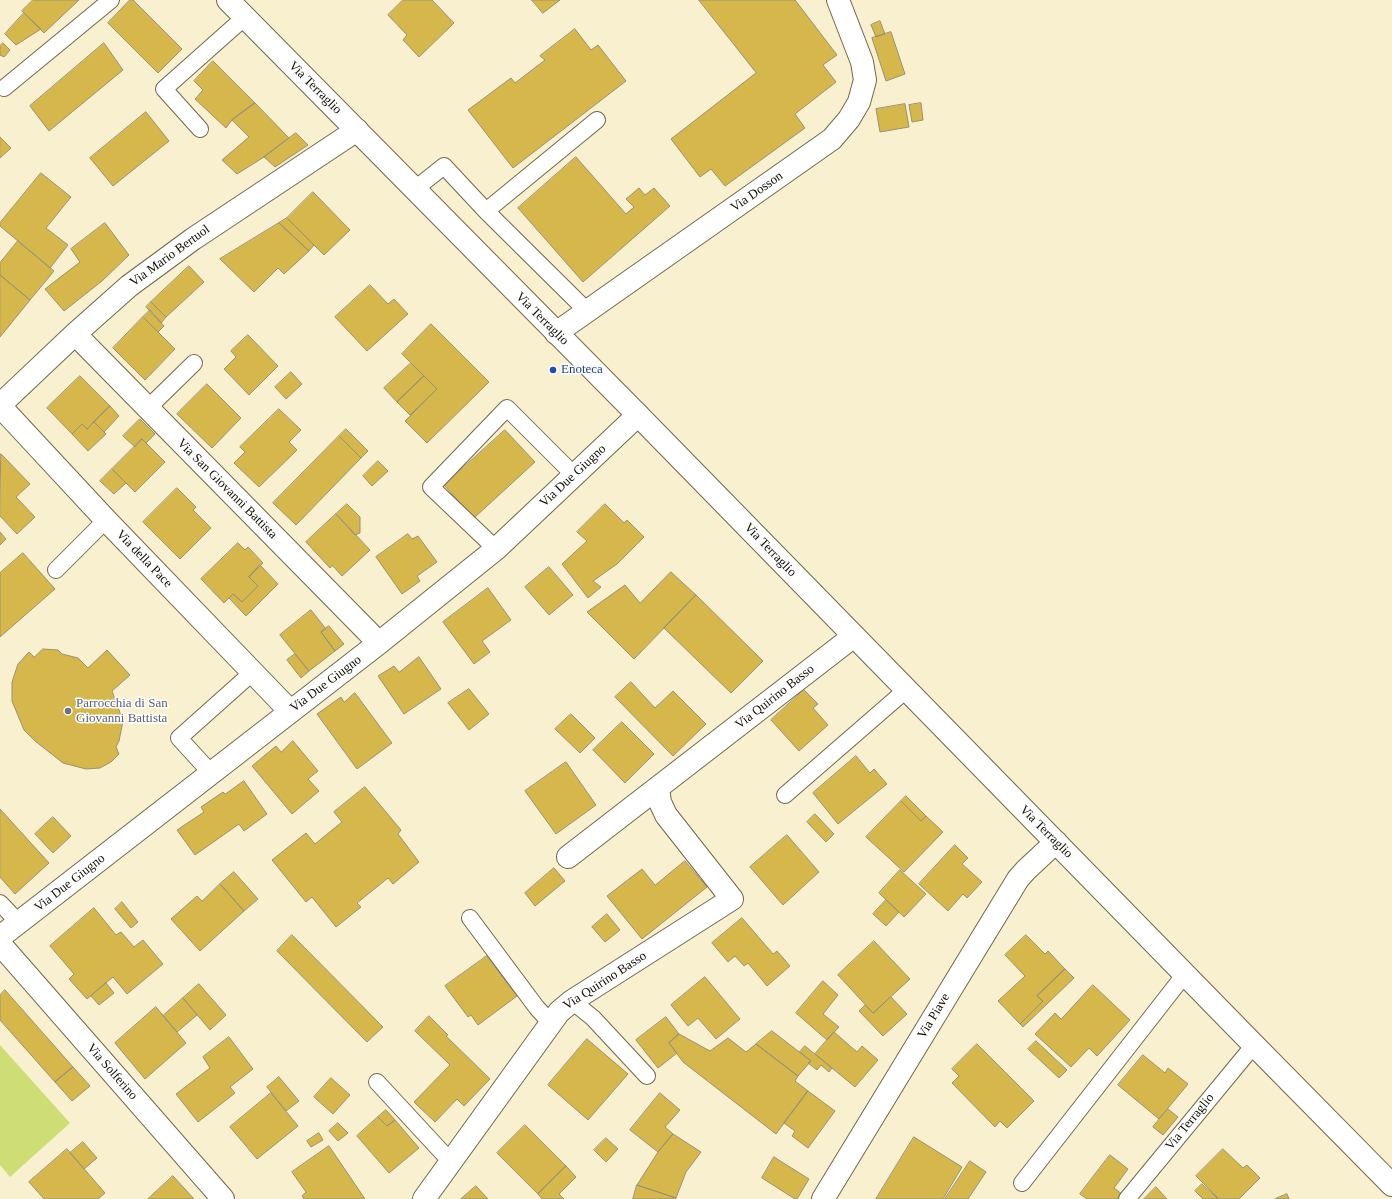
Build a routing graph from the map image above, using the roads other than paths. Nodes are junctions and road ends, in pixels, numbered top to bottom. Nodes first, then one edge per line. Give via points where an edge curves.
1 (111, 0) edge
2 (228, 0) edge
3 (838, 0) edge
4 (245, 18) junction
5 (4, 88) dead end
6 (597, 120) dead end
7 (200, 129) dead end
8 (357, 130) junction
9 (415, 189) junction
10 (486, 211) junction
11 (587, 311) junction
12 (556, 333) junction
13 (75, 334) junction
14 (194, 364) dead end
15 (0, 405) edge
16 (148, 408) junction
17 (638, 415) junction
18 (574, 475) junction
19 (106, 520) junction
20 (496, 548) junction
21 (56, 570) dead end
22 (854, 636) junction
23 (380, 643) junction
24 (254, 672) junction
25 (906, 690) junction
26 (290, 711) junction
27 (211, 773) junction
28 (658, 788) junction
29 (785, 795) dead end
30 (1056, 842) junction
31 (568, 857) dead end
32 (0, 903) edge
33 (470, 918) dead end
34 (19, 923) junction
35 (0, 937) edge
36 (0, 944) edge
37 (1185, 974) junction
38 (572, 1001) junction
39 (551, 1023) junction
40 (1254, 1045) junction
41 (647, 1076) dead end
42 (377, 1082) dead end
43 (451, 1162) junction
44 (1022, 1183) dead end
45 (1392, 1185) edge
46 (223, 1199) edge
47 (424, 1199) edge
48 (823, 1199) edge
49 (1127, 1199) edge

1 - 5 lane
2 - 4 street, Via Terraglio
3 - 11 street, Via Dosson via 862,62 865,80 859,102 849,119 832,139
4 - 7 lane via 164,89
4 - 8 street, Via Terraglio
6 - 10 lane
8 - 9 street, Via Terraglio
8 - 13 street, Via Mario Bertuol via 193,238 129,286
9 - 10 lane via 444,166
9 - 12 street, Via Terraglio
10 - 11 lane
11 - 12 street, Via Dosson
12 - 17 street, Via Terraglio
13 - 15 street, Via Mario Bertuol
13 - 16 street, Via San Giovanni Battista
14 - 16 lane
15 - 19 street, Via della Pace
16 - 23 street, Via San Giovanni Battista
17 - 18 street, Via Due Giugno
17 - 22 street, Via Terraglio
18 - 20 street, Via Due Giugno
18 - 20 lane via 507,408 431,487
19 - 21 lane
19 - 24 street, Via della Pace
20 - 23 street, Via Due Giugno
22 - 25 street, Via Terraglio
22 - 28 street, Via Quirino Basso
23 - 26 street, Via Due Giugno
24 - 26 street, Via della Pace
24 - 27 lane via 178,738
25 - 29 lane
25 - 30 street, Via Terraglio
26 - 27 street, Via Due Giugno
27 - 34 street, Via Due Giugno
28 - 31 street, Via Quirino Basso
28 - 38 street, Via Quirino Basso via 660,802 666,815 732,899
30 - 37 street, Via Terraglio
30 - 48 street, Via Piave via 1018,879
32 - 34 lane
33 - 39 lane
34 - 35 street, Via Due Giugno
36 - 46 street, Via Solferino
37 - 40 street, Via Terraglio
37 - 44 lane
38 - 39 street, Via Quirino Basso
38 - 41 lane via 593,1018
39 - 43 street, Via Quirino Basso
40 - 45 street, Via Terraglio
40 - 49 lane, Via Terraglio
42 - 43 lane
43 - 47 street, Via Quirino Basso

